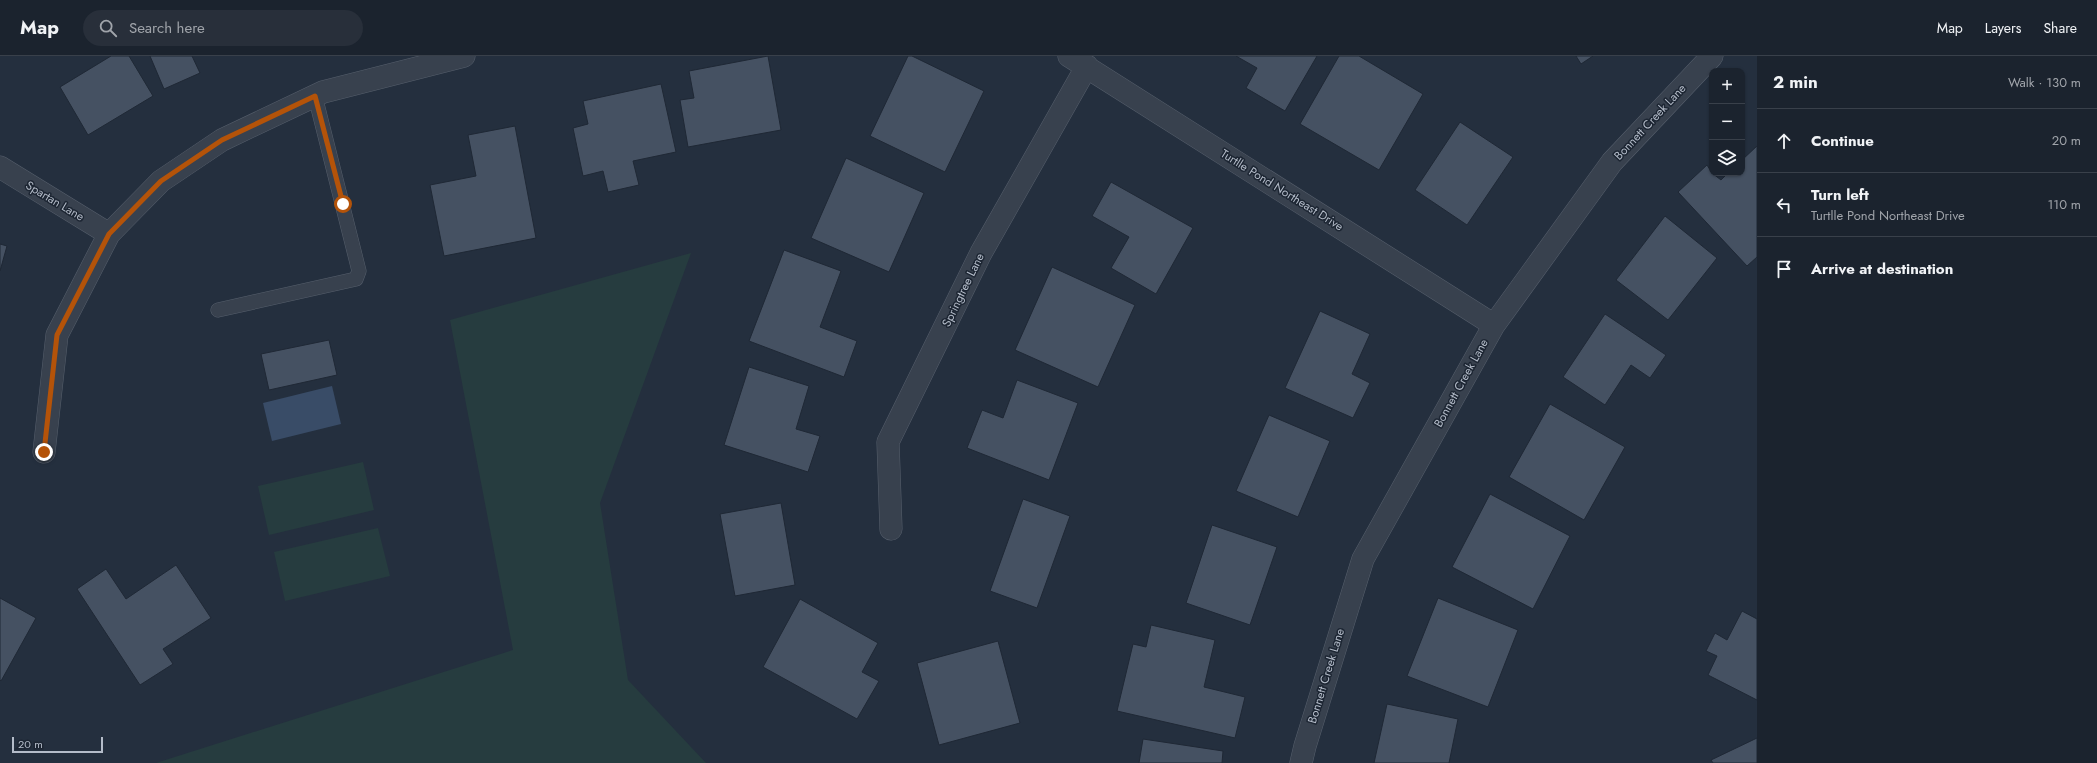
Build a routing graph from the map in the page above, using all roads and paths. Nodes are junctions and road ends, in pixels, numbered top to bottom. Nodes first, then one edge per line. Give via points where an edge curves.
1 (464, 56) edge
2 (1712, 56) edge
3 (1078, 61) edge
4 (315, 96) junction
5 (0, 167) edge
6 (109, 234) junction
7 (218, 310) dead end
8 (1494, 325) junction
9 (44, 452) dead end
10 (891, 529) dead end
11 (1301, 763) edge

1 - 4 street
2 - 8 street, Bonnett Creek Lane via 1612,162
3 - 8 street, Turtlle Pond Northeast Drive
3 - 10 street, Springtree Lane via 888,442
4 - 6 street via 222,140 161,181
4 - 7 lane via 360,271 356,279
5 - 6 street, Spartan Lane
6 - 9 street via 57,335
8 - 11 street, Bonnett Creek Lane via 1362,559

